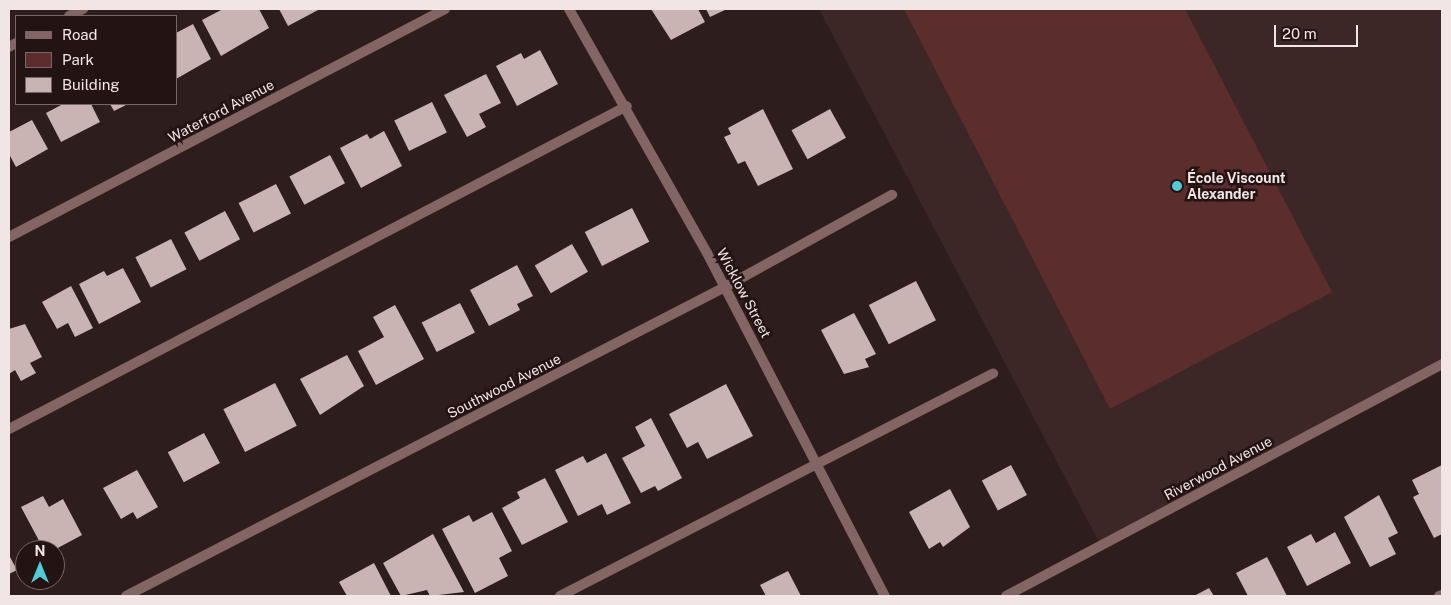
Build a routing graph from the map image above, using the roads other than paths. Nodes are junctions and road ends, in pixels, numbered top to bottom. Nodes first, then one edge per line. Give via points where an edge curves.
1 (83, 9) edge
2 (445, 9) edge
3 (569, 9) edge
4 (71, 15) edge
5 (627, 106) junction
6 (892, 195) dead end
7 (9, 237) edge
8 (725, 287) junction
9 (1442, 364) edge
10 (993, 373) dead end
11 (9, 429) edge
12 (817, 463) junction
13 (126, 596) edge
14 (560, 596) edge
15 (885, 596) edge
16 (1006, 596) edge

1 - 4 street
2 - 7 street, Waterford Avenue
3 - 5 street, Wicklow Street
5 - 8 street, Wicklow Street
5 - 11 street
6 - 8 street, Southwood Avenue
8 - 12 street, Wicklow Street
8 - 13 street, Southwood Avenue
9 - 16 street, Riverwood Avenue
10 - 12 street
12 - 14 street
12 - 15 street, Wicklow Street

